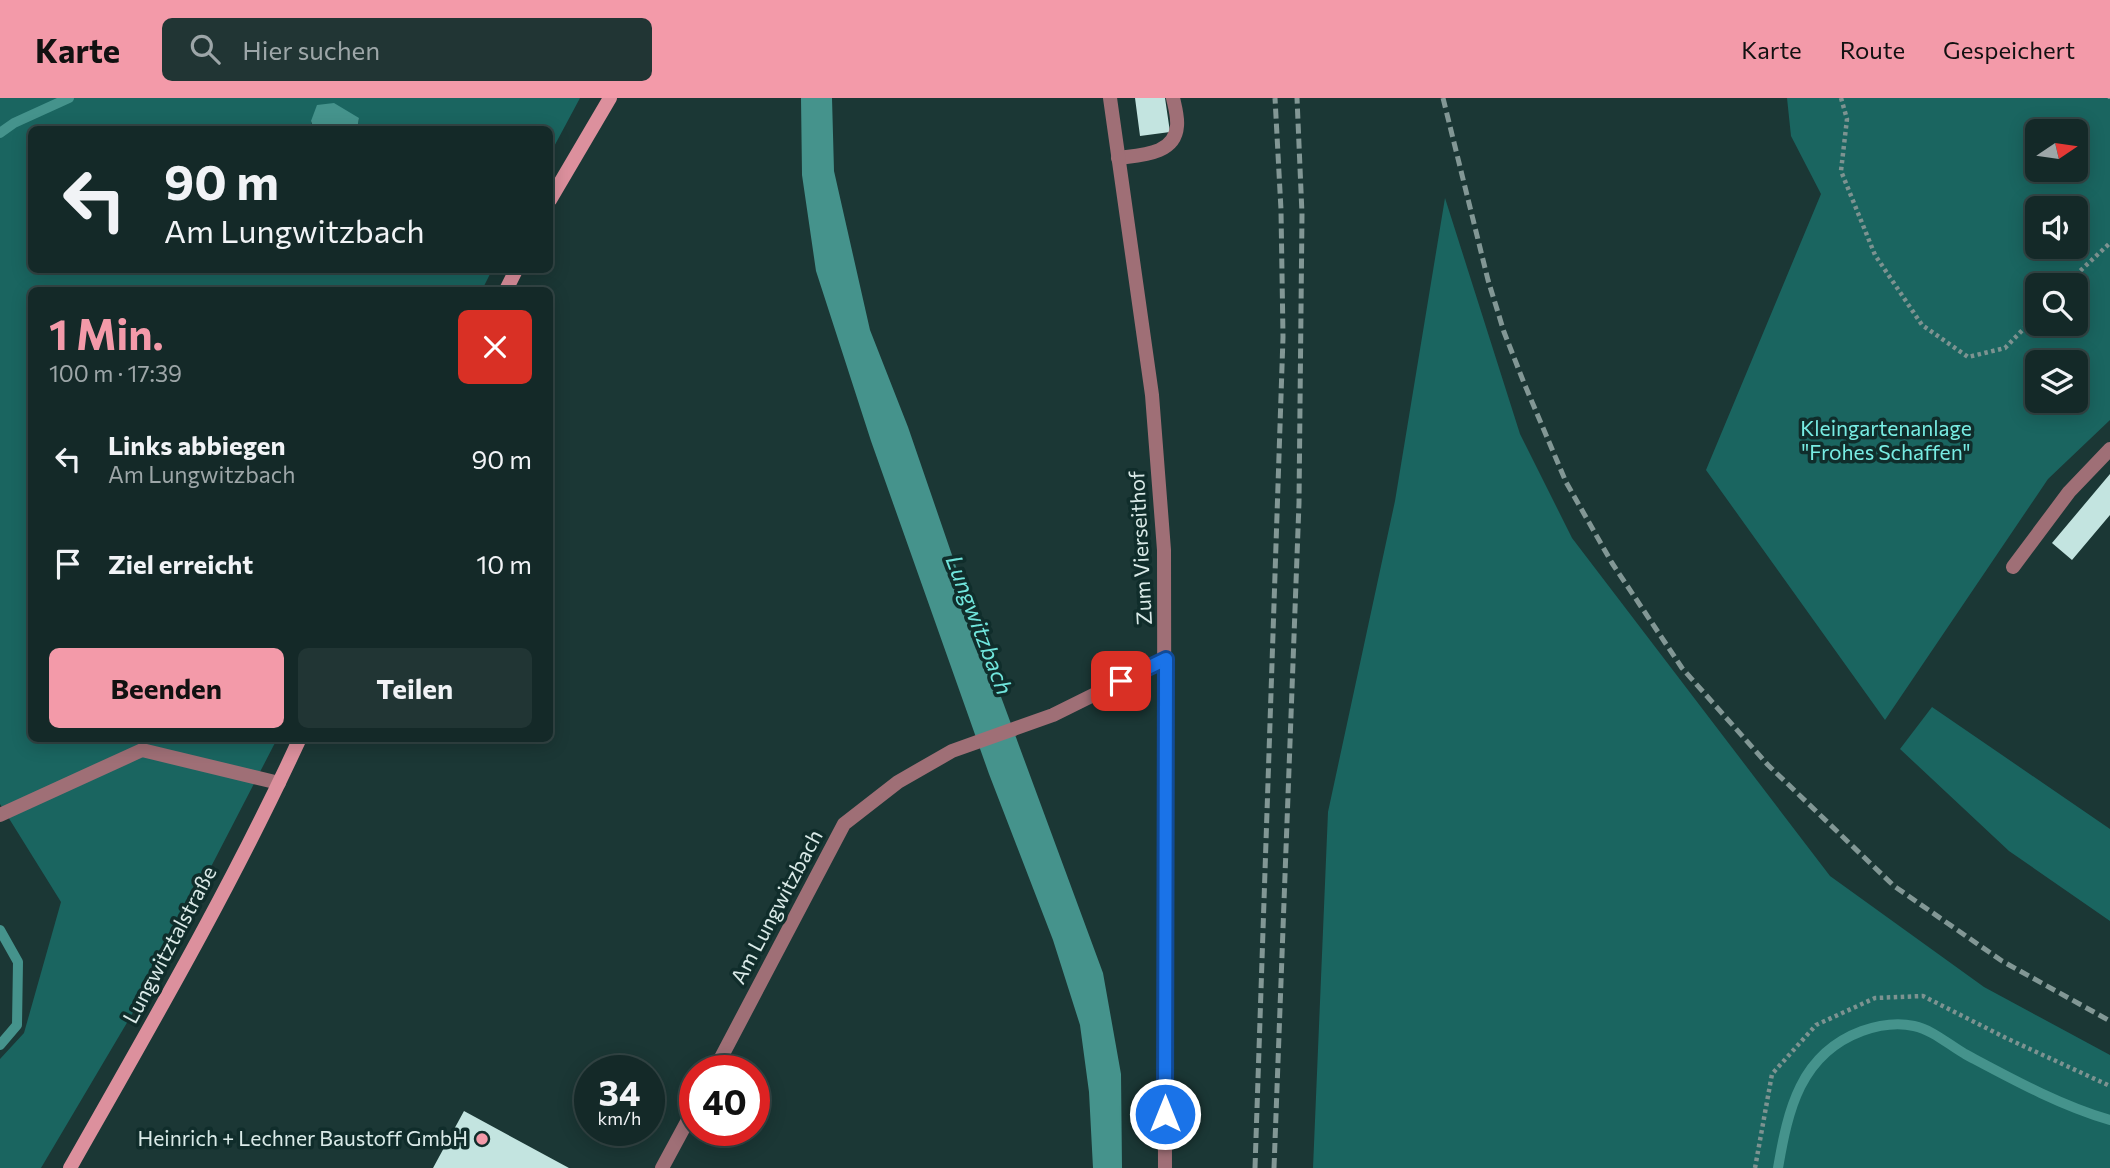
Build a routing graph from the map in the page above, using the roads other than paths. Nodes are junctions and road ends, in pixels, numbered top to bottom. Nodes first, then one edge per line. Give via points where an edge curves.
1 (610, 98) edge
2 (1110, 98) edge
3 (1173, 98) edge
4 (1118, 158) junction
5 (553, 195) edge
6 (2110, 449) edge
7 (2013, 567) dead end
8 (1166, 659) junction
9 (298, 742) edge
10 (279, 783) junction
11 (0, 815) edge
12 (722, 1055) edge
13 (679, 1137) edge
14 (70, 1168) edge
15 (662, 1168) edge
16 (1165, 1168) edge

1 - 5 main road
2 - 4 street, Zum Vierseithof
3 - 4 street via 1177,126 1173,141 1158,152
4 - 8 street, Zum Vierseithof via 1152,396 1164,550
6 - 7 street via 2069,492
8 - 12 street, Am Lungwitzbach via 1053,715 952,751 898,782 845,824
8 - 16 street, Zum Vierseithof
9 - 10 main road, Lungwitztalstraße
10 - 11 street via 142,750
10 - 14 main road, Lungwitztalstraße via 155,1020
13 - 15 street

